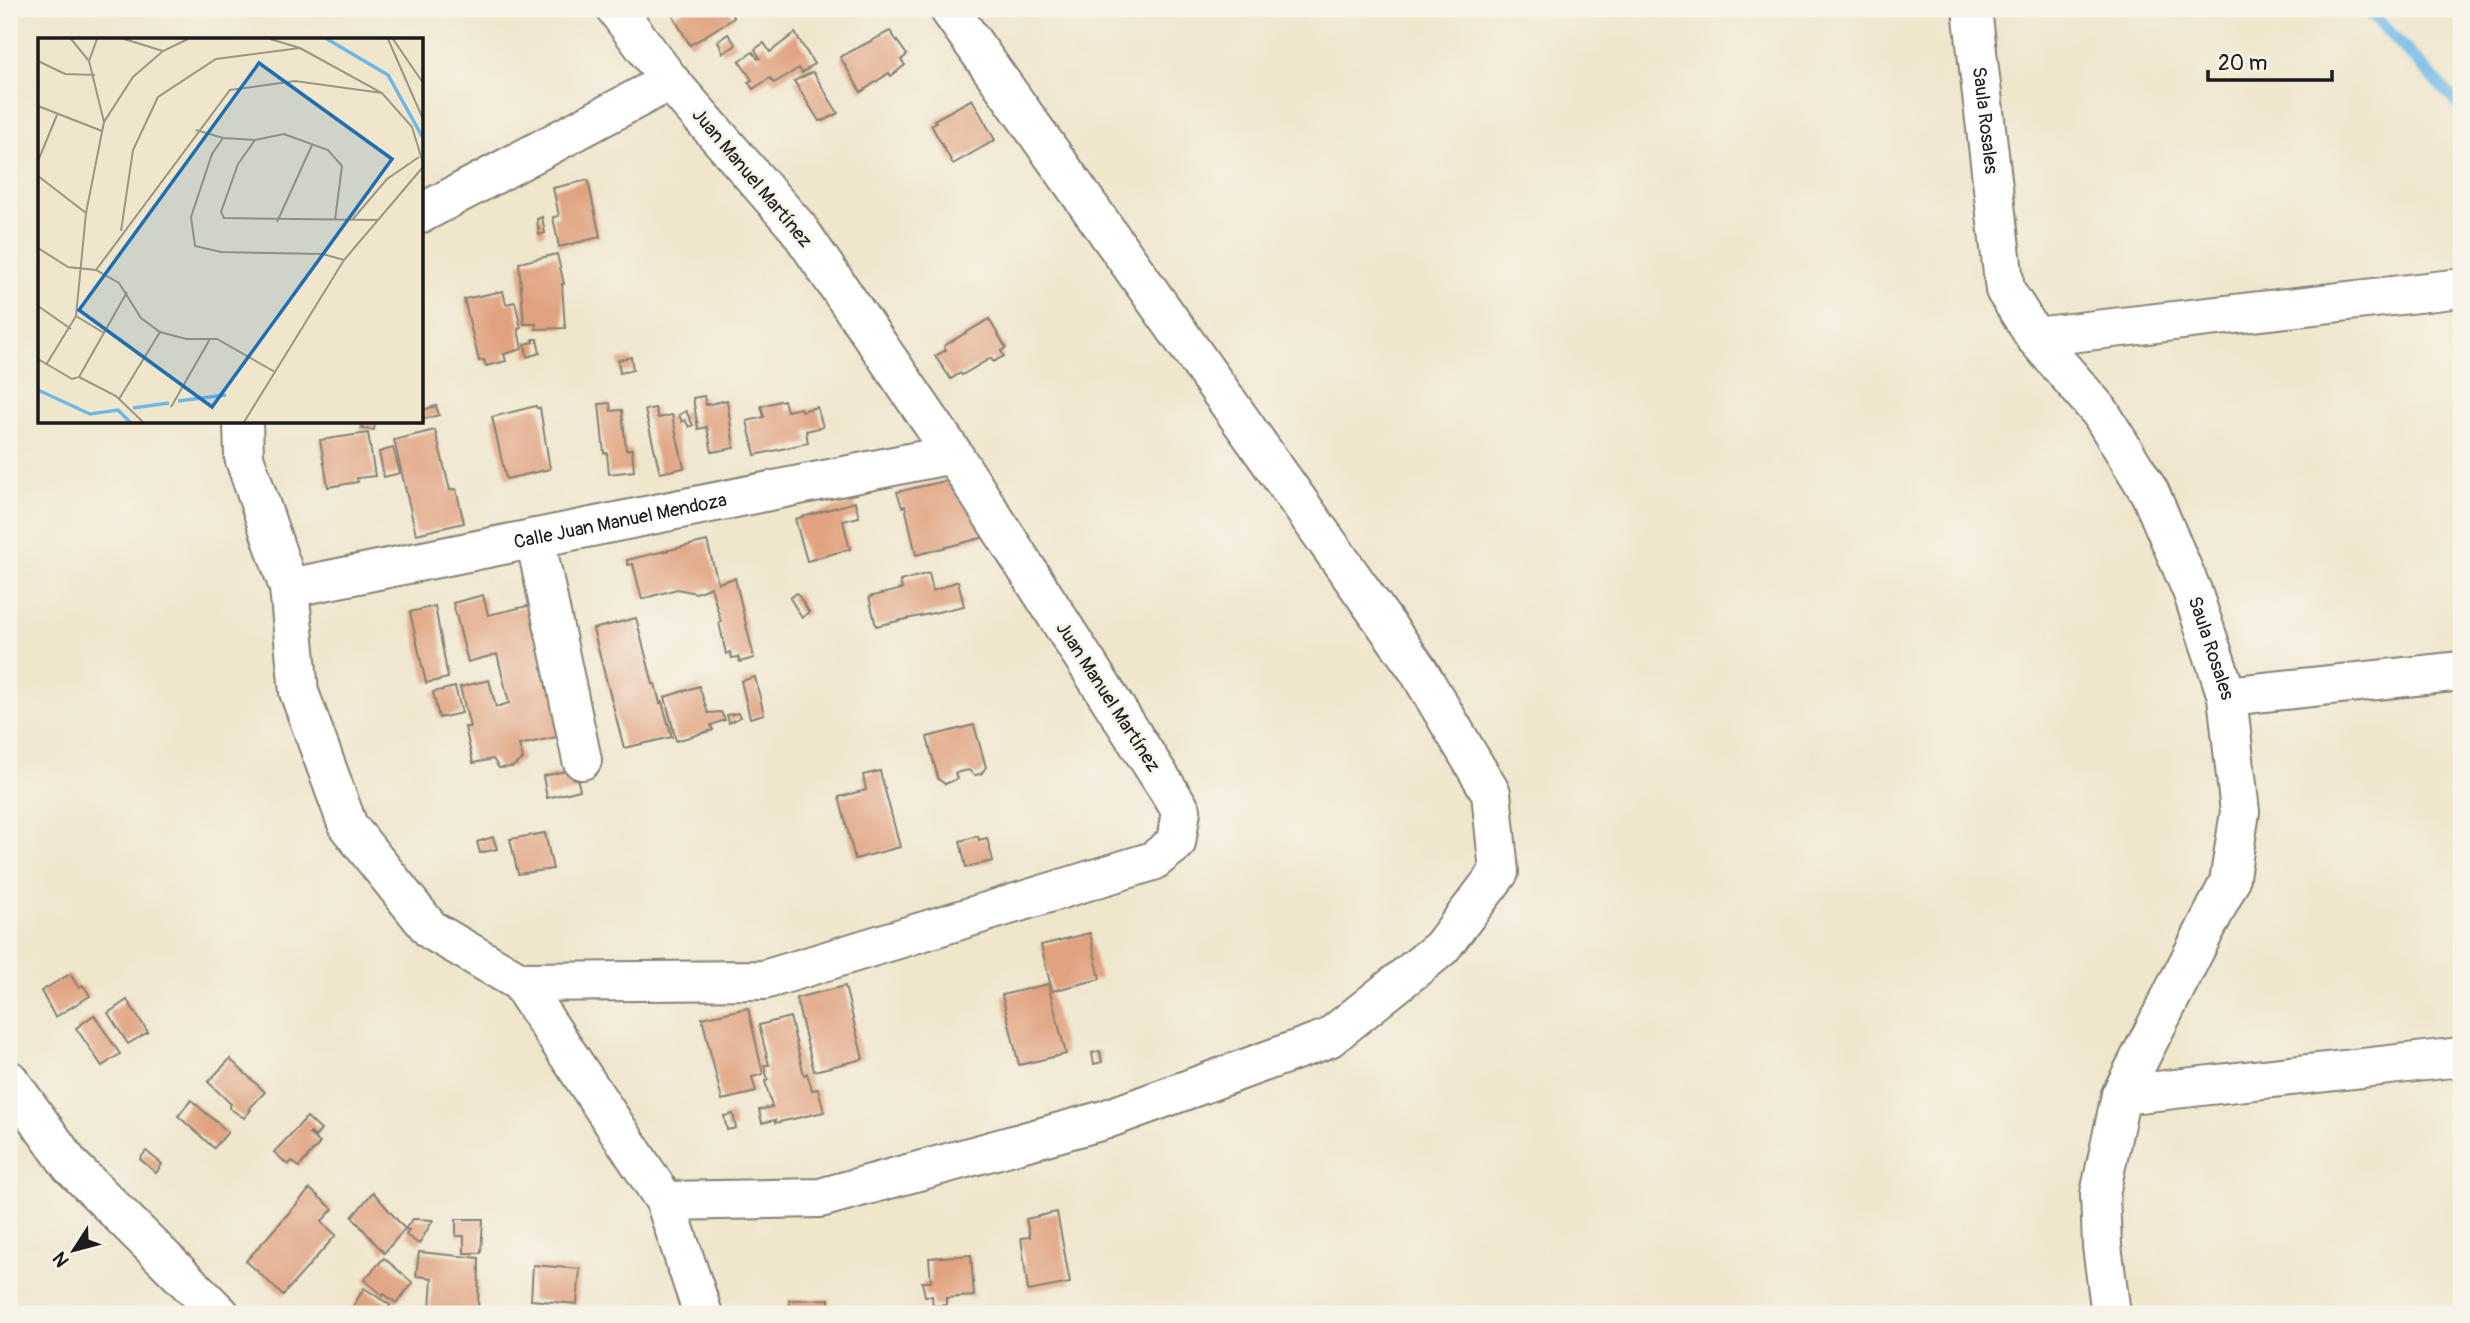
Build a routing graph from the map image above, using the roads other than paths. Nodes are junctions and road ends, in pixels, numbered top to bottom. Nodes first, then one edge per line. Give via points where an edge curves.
1 (616, 9) edge
2 (949, 9) edge
3 (1972, 9) edge
4 (670, 81) junction
5 (424, 212) edge
6 (2461, 288) edge
7 (2035, 337) junction
8 (243, 424) edge
9 (953, 454) junction
10 (535, 538) junction
11 (289, 588) junction
12 (2461, 671) edge
13 (2227, 696) junction
14 (582, 760) dead end
15 (520, 982) junction
16 (2461, 1057) edge
17 (9, 1080) edge
18 (2121, 1095) junction
19 (665, 1201) junction
20 (220, 1314) edge
21 (703, 1314) edge
22 (2111, 1314) edge

1 - 4 street, Juan Manuel Martínez
2 - 19 street via 1418,670 1491,793 1499,872 1441,948 1329,1038 1104,1120 820,1198
3 - 7 street, Saula Rosales via 2005,290
4 - 5 street
4 - 9 street, Juan Manuel Martínez via 798,228
6 - 7 street
7 - 13 street, Saula Rosales via 2100,412 2150,493 2192,591
8 - 11 street via 244,457
9 - 10 street, Calle Juan Manuel Mendoza
9 - 15 street, Juan Manuel Martínez via 1181,810 1176,843 1153,862 764,980
10 - 11 street, Calle Juan Manuel Mendoza
10 - 14 street
11 - 15 street via 299,692 348,826 431,930
12 - 13 street
13 - 18 street, Saula Rosales via 2240,811 2229,883
15 - 19 street
16 - 18 street
17 - 20 street via 70,1165
18 - 22 street, Saula Rosales via 2100,1194
19 - 21 street

